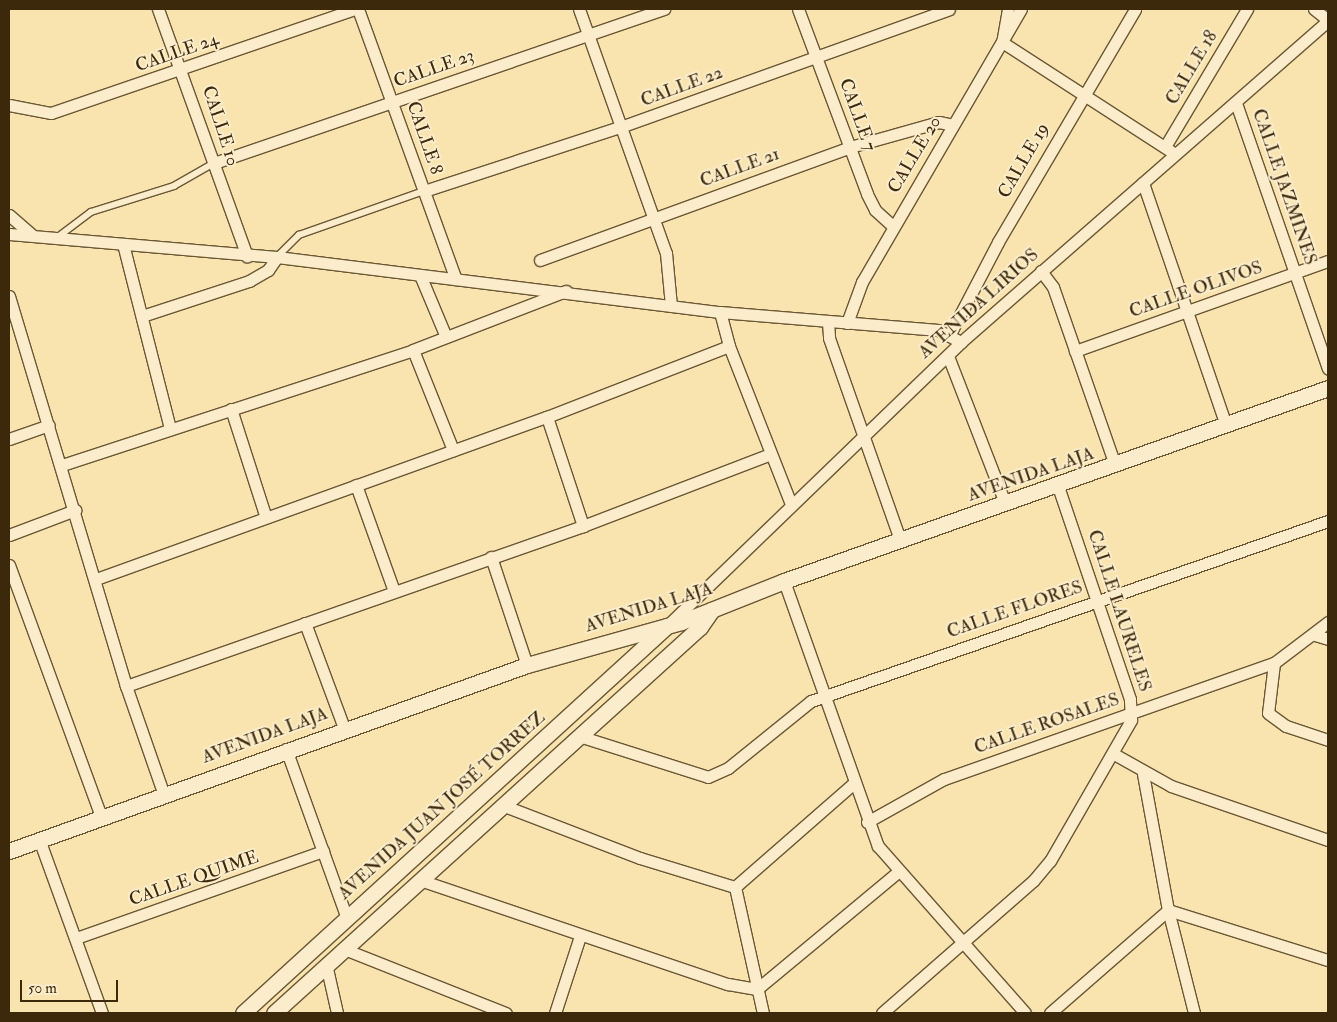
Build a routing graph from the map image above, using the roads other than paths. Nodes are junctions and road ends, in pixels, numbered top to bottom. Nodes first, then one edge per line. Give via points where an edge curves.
1 (158, 9) edge
2 (354, 9) edge
3 (358, 9) edge
4 (579, 9) edge
5 (664, 9) edge
6 (798, 9) edge
7 (950, 9) edge
8 (1008, 9) edge
9 (1021, 9) edge
10 (1135, 9) edge
11 (1247, 9) edge
12 (1314, 9) edge
13 (1328, 20) edge
14 (588, 35) junction
15 (1002, 42) junction
16 (817, 57) junction
17 (183, 70) junction
18 (1084, 94) junction
19 (394, 102) junction
20 (1236, 103) junction
21 (9, 105) edge
22 (953, 125) junction
23 (623, 126) junction
24 (1166, 145) junction
25 (850, 147) junction
26 (1175, 154) junction
27 (214, 163) junction
28 (1143, 183) junction
29 (424, 191) junction
30 (9, 215) edge
31 (655, 218) junction
32 (893, 226) junction
33 (9, 234) edge
34 (31, 234) junction
35 (58, 237) junction
36 (123, 244) junction
37 (247, 256) junction
38 (277, 257) junction
39 (540, 260) dead end
40 (1328, 261) edge
41 (1041, 271) junction
42 (1295, 274) junction
43 (420, 275) junction
44 (456, 279) junction
45 (569, 290) junction
46 (9, 296) edge
47 (671, 306) junction
48 (720, 312) junction
49 (1187, 312) junction
50 (142, 316) junction
51 (828, 322) junction
52 (847, 323) junction
53 (950, 334) junction
54 (446, 337) junction
55 (961, 342) junction
56 (729, 346) junction
57 (413, 350) junction
58 (1075, 351) junction
59 (948, 356) junction
60 (1328, 368) edge
61 (1328, 388) edge
62 (231, 409) junction
63 (547, 417) junction
64 (1226, 425) junction
65 (48, 426) junction
66 (170, 428) junction
67 (862, 436) junction
68 (9, 439) edge
69 (453, 450) junction
70 (771, 454) junction
71 (62, 465) junction
72 (1115, 465) junction
73 (356, 485) junction
74 (1058, 486) junction
75 (1005, 503) junction
76 (791, 504) junction
77 (75, 510) junction
78 (265, 516) junction
79 (1328, 521) edge
80 (583, 526) junction
81 (9, 535) edge
82 (900, 540) junction
83 (491, 557) junction
84 (9, 565) edge
85 (96, 579) junction
86 (784, 581) junction
87 (394, 591) junction
88 (1098, 600) junction
89 (712, 610) junction
90 (1328, 622) edge
91 (305, 623) junction
92 (666, 626) junction
93 (1315, 635) junction
94 (1328, 640) edge
95 (1274, 663) junction
96 (526, 665) junction
97 (126, 686) junction
98 (827, 695) junction
99 (1134, 712) junction
100 (344, 728) junction
101 (580, 736) junction
102 (1328, 740) edge
103 (286, 749) junction
104 (1114, 754) junction
105 (1143, 774) junction
106 (855, 782) junction
107 (163, 792) junction
108 (502, 806) junction
109 (100, 816) junction
110 (867, 822) junction
111 (39, 839) junction
112 (1328, 840) edge
113 (9, 851) edge
114 (323, 851) junction
115 (898, 872) junction
116 (420, 880) junction
117 (734, 887) junction
118 (1168, 910) junction
119 (347, 918) junction
120 (580, 936) junction
121 (76, 938) junction
122 (962, 943) junction
123 (344, 948) junction
124 (1328, 960) edge
125 (326, 964) junction
126 (757, 990) junction
127 (102, 1013) edge
128 (243, 1013) edge
129 (274, 1013) edge
130 (337, 1013) edge
131 (506, 1013) edge
132 (555, 1013) edge
133 (763, 1013) edge
134 (882, 1013) edge
135 (1025, 1013) edge
136 (1050, 1013) edge
137 (1194, 1013) edge

1 - 17 street, CALLE 10
2 - 17 street, CALLE 24
3 - 19 street, CALLE 8
4 - 14 street
5 - 14 street, CALLE 23
6 - 16 street, CALLE 7
7 - 16 street, CALLE 22
8 - 15 street
9 - 15 street, CALLE 20
10 - 18 street, CALLE 19
11 - 24 street, CALLE 18
12 - 13 street
13 - 20 street, AVENIDA LIRIOS
14 - 19 street, CALLE 23
14 - 23 street
15 - 18 street
15 - 22 street, CALLE 20
16 - 23 street, CALLE 22
16 - 25 street, CALLE 7
17 - 21 street, CALLE 24 via 50,113
17 - 27 street, CALLE 10
18 - 24 street
18 - 53 street, CALLE 19
19 - 27 street, CALLE 23
19 - 29 street, CALLE 8
20 - 26 street, AVENIDA LIRIOS
20 - 42 street, CALLE JAZMINES
22 - 25 street, CALLE 21 via 939,122
22 - 32 street, CALLE 20
23 - 29 street, CALLE 22
23 - 31 street
24 - 26 street
25 - 31 street, CALLE 21
25 - 32 street, CALLE 7 via 875,210
26 - 28 street, AVENIDA LIRIOS
27 - 35 lane via 174,186 91,212
27 - 37 street, CALLE 10
28 - 41 street, AVENIDA LIRIOS
28 - 49 street
29 - 38 lane via 298,235
29 - 44 street, CALLE 8
30 - 34 street
31 - 39 street, CALLE 21
31 - 47 street via 671,278
32 - 52 street, CALLE 20 via 862,282
33 - 34 street
34 - 35 street
35 - 36 street
36 - 37 street
36 - 50 street
37 - 38 street
38 - 43 street
38 - 50 street via 268,270 249,281
40 - 42 street, CALLE OLIVOS
41 - 55 street, AVENIDA LIRIOS
41 - 58 street via 1053,287
42 - 49 street, CALLE OLIVOS
42 - 60 street, CALLE JAZMINES
43 - 44 street
43 - 54 street
44 - 45 street
45 - 47 street
45 - 54 street
46 - 65 street
47 - 48 street
48 - 51 street
48 - 56 street
49 - 58 street, CALLE OLIVOS
49 - 64 street
50 - 66 street
51 - 52 street
51 - 67 street via 829,338
52 - 53 street
53 - 55 street
54 - 57 street
55 - 59 street, AVENIDA LIRIOS
56 - 63 street
56 - 70 street
57 - 62 street
57 - 69 street
58 - 72 street
59 - 67 street, AVENIDA LIRIOS
59 - 75 street
61 - 64 street, AVENIDA LAJA
62 - 66 street
62 - 78 street
63 - 69 street
63 - 80 street
64 - 72 street, AVENIDA LAJA
65 - 68 street
65 - 71 street
66 - 71 street
67 - 76 street, AVENIDA LIRIOS
67 - 82 street
69 - 73 street
70 - 76 street
70 - 80 street
71 - 77 street
72 - 74 street, AVENIDA LAJA
73 - 78 street
73 - 87 street
74 - 75 street, AVENIDA LAJA
74 - 88 street, CALLE LAURELES
75 - 82 street, AVENIDA LAJA
76 - 92 street, AVENIDA LIRIOS
77 - 81 street
77 - 85 street
78 - 85 street
79 - 88 street, CALLE FLORES
80 - 83 street
82 - 86 street, AVENIDA LAJA
83 - 87 street
83 - 96 street
84 - 109 street
85 - 97 street
86 - 89 street, AVENIDA LAJA
86 - 98 street
87 - 91 street
88 - 98 street, CALLE FLORES
88 - 99 street, CALLE LAURELES
89 - 92 street, AVENIDA LAJA
89 - 101 street via 700,627
90 - 93 street, CALLE ROSALES
91 - 97 street
91 - 100 street
92 - 96 street, AVENIDA LAJA
92 - 119 street, AVENIDA JUAN JOSÉ TORREZ
93 - 94 street
93 - 95 street, CALLE ROSALES
95 - 99 street, CALLE ROSALES
95 - 102 street via 1268,713 1286,726
96 - 100 street, AVENIDA LAJA
97 - 107 street
98 - 101 street, CALLE FLORES via 799,707 728,768 708,777
98 - 106 street
99 - 104 street, CALLE LAURELES
99 - 110 street, CALLE ROSALES via 944,779
100 - 103 street, AVENIDA LAJA
101 - 108 street
103 - 107 street, AVENIDA LAJA
103 - 114 street
104 - 105 street
104 - 122 street, CALLE LAURELES via 1050,861
105 - 112 street
105 - 118 street
106 - 110 street
106 - 117 street
107 - 109 street, AVENIDA LAJA
108 - 116 street
108 - 117 street via 640,858
109 - 111 street, AVENIDA LAJA
110 - 115 street via 878,846
111 - 113 street, AVENIDA LAJA
111 - 121 street
114 - 119 street
114 - 121 street, CALLE QUIME
115 - 122 street
115 - 126 street
116 - 120 street
116 - 123 street
117 - 126 street
118 - 124 street
118 - 136 street
118 - 137 street
119 - 128 street, AVENIDA JUAN JOSÉ TORREZ
120 - 126 street
120 - 132 street
121 - 127 street
122 - 134 street, CALLE LAURELES
122 - 135 street
123 - 125 street
123 - 131 street
125 - 129 street
125 - 130 street
126 - 133 street

